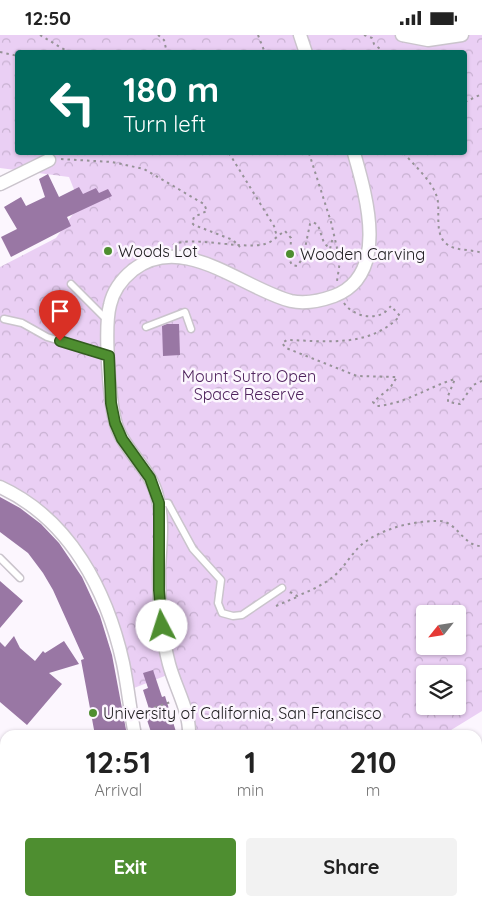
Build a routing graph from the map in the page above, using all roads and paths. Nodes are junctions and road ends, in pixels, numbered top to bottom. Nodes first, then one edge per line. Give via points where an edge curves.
1 (40, 35) edge
2 (158, 35) edge
3 (258, 35) edge
4 (300, 35) edge
5 (364, 35) edge
6 (402, 35) edge
7 (462, 35) edge
8 (65, 50) edge
9 (166, 50) edge
10 (264, 50) edge
11 (305, 50) edge
12 (381, 50) edge
13 (0, 52) edge
14 (15, 55) edge
15 (482, 94) edge
16 (467, 101) edge
17 (230, 155) edge
18 (310, 155) edge
19 (354, 155) edge
20 (406, 155) edge
21 (49, 159) joint
22 (0, 184) edge
23 (333, 235) junction
24 (277, 237) junction
25 (240, 247) junction
26 (482, 253) edge
27 (165, 258) junction
28 (71, 284) dead end
29 (339, 294) junction
30 (4, 319) dead end
31 (108, 321) junction
32 (146, 327) dead end
33 (191, 329) dead end
34 (109, 356) junction
35 (482, 381) edge
36 (0, 487) edge
37 (159, 503) junction
38 (482, 547) edge
39 (0, 558) edge
40 (20, 578) dead end
41 (282, 588) joint
42 (297, 597) junction
43 (276, 606) dead end
44 (181, 699) junction
45 (132, 715) junction
46 (135, 730) edge
47 (188, 730) edge

1 - 8 path
2 - 9 path via 164,40
3 - 10 path
4 - 11 street
5 - 12 path via 372,38
6 - 7 street via 428,40
13 - 14 path
15 - 16 path
17 - 24 path via 274,226
18 - 23 path
19 - 29 street via 370,239 358,278
20 - 26 path via 432,186 437,198 442,240 454,247
21 - 22 street
21 - 25 path via 112,162 144,169 204,204 207,211 194,217 194,225 233,240
23 - 24 path via 330,249 324,243 318,225 313,222 303,258 297,266 290,261 292,245 288,233 285,231
23 - 29 path via 340,261 336,289
24 - 25 path via 264,244
25 - 27 path via 179,242 165,252
27 - 29 street via 200,263 292,301 312,302
27 - 31 street via 147,262 126,276 112,298
28 - 31 lane
29 - 35 path via 349,310 361,315 382,314 391,306 400,316 392,325 372,335 348,342 287,340 282,343 286,349 357,375 398,377 373,402 377,406 399,402 455,379 448,402 460,404 473,385
30 - 34 lane via 22,323 47,337
31 - 34 street
32 - 33 lane via 185,312
34 - 37 street via 115,423 122,439 150,478
36 - 45 street via 54,523 85,565 116,636
37 - 41 lane via 168,503 193,549 221,580 218,603 222,613 242,615
37 - 44 street via 161,618 167,657
38 - 42 path via 476,547 455,527 440,520 393,527 366,541 334,576
39 - 40 lane
41 - 42 path
42 - 43 path
44 - 45 path
44 - 47 street
45 - 46 street

